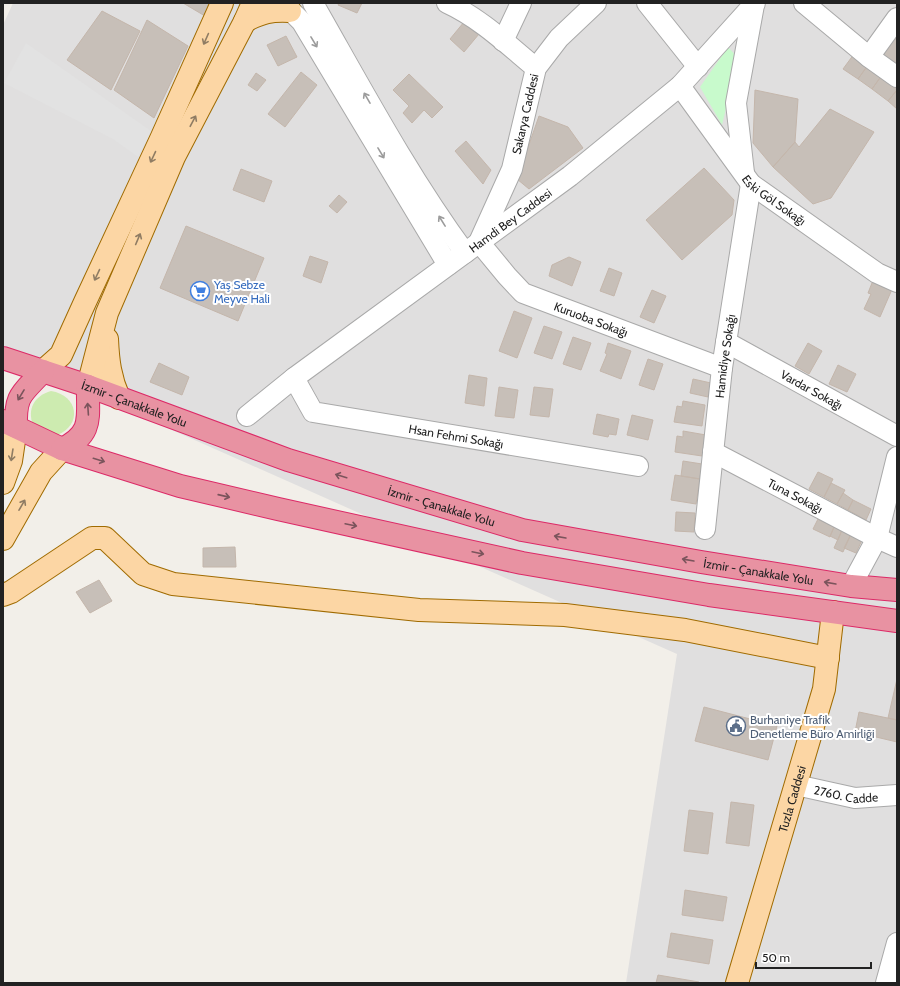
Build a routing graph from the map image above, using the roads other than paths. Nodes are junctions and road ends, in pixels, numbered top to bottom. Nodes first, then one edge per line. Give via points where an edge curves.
1 (222, 3) edge
2 (313, 3) edge
3 (446, 3) edge
4 (521, 3) edge
5 (596, 3) edge
6 (647, 3) edge
7 (804, 3) edge
8 (754, 4) edge
9 (287, 7) edge
10 (249, 12) edge
11 (897, 18) edge
12 (503, 41) junction
13 (869, 57) junction
14 (698, 67) junction
15 (536, 68) junction
16 (897, 77) edge
17 (680, 86) junction
18 (748, 179) junction
19 (472, 248) junction
20 (448, 265) junction
21 (897, 282) edge
22 (106, 313) junction
23 (726, 342) junction
24 (3, 358) edge
25 (722, 368) junction
26 (43, 371) junction
27 (294, 378) junction
28 (88, 386) junction
29 (119, 398) junction
30 (248, 416) dead end
31 (10, 424) edge
32 (897, 436) edge
33 (62, 449) junction
34 (713, 452) junction
35 (897, 457) edge
36 (638, 466) dead end
37 (3, 483) edge
38 (704, 530) dead end
39 (877, 538) junction
40 (3, 539) edge
41 (897, 547) edge
42 (851, 586) junction
43 (897, 590) edge
44 (6, 593) edge
45 (833, 612) junction
46 (897, 621) edge
47 (828, 658) junction
48 (796, 785) junction
49 (897, 795) edge
50 (897, 944) edge
51 (737, 983) edge
52 (886, 983) edge

1 -> 26 main road via 61,355
19 -> 2 street, Kuruoba Sokağı via 445,226 392,142
3 - 12 street via 462,10
4 - 12 street
5 - 15 street, Sakarya Caddesi via 559,38
6 - 14 street
7 - 13 street
8 - 14 street, Hamdi Bey Caddesi
8 - 18 street, Hamidiye Sokağı via 736,103
9 - 10 main road via 261,13
9 -> 20 street via 302,22
22 -> 10 main road via 174,157
11 - 13 street
12 - 15 street
13 - 16 street
14 - 17 street, Hamdi Bey Caddesi
15 - 19 street, Sakarya Caddesi via 512,169
17 - 18 street, Eski Göl Sokağı
17 - 19 street, Hamdi Bey Caddesi via 570,176
18 - 21 street, Eski Göl Sokağı via 877,273
18 - 23 street, Hamidiye Sokağı
19 - 20 street, Hamdi Bey Caddesi
19 - 25 street, Kuruoba Sokağı via 507,276 523,293
20 - 27 street, Hamdi Bey Caddesi
22 - 28 main road
22 - 29 main road via 109,368
23 - 25 street, Hamidiye Sokağı
23 - 32 street, Vardar Sokağı
24 - 26 highway, İzmir - Çanakkale Yolu
25 - 34 street, Hamidiye Sokağı
26 - 28 highway, İzmir - Çanakkale Yolu
26 -> 31 highway via 24,390
27 - 30 street, Hamdi Bey Caddesi
27 - 36 street, Hsan Fehmi Sokağı via 313,412
28 - 29 highway, İzmir - Çanakkale Yolu
33 -> 28 highway via 81,436 86,426 89,415
42 -> 29 highway, İzmir - Çanakkale Yolu via 522,530 288,460
31 - 33 highway
31 -> 37 main road via 12,461
40 -> 33 main road via 41,472
33 -> 45 highway via 180,486 522,563 709,595
34 - 38 street, Hamidiye Sokağı
34 - 39 street, Tuna Sokağı
35 - 39 street
39 - 41 street, Tuna Sokağı
39 - 42 street
42 - 43 highway, İzmir - Çanakkale Yolu
44 - 47 main road via 92,538 105,538 143,574 173,584 419,610 565,615 685,630
45 - 46 highway
45 - 47 main road, Tuzla Caddesi
47 - 48 main road, Tuzla Caddesi via 824,689
48 - 49 street, 2760. Cadde via 855,798
48 - 51 main road, Tuzla Caddesi
50 - 52 street

